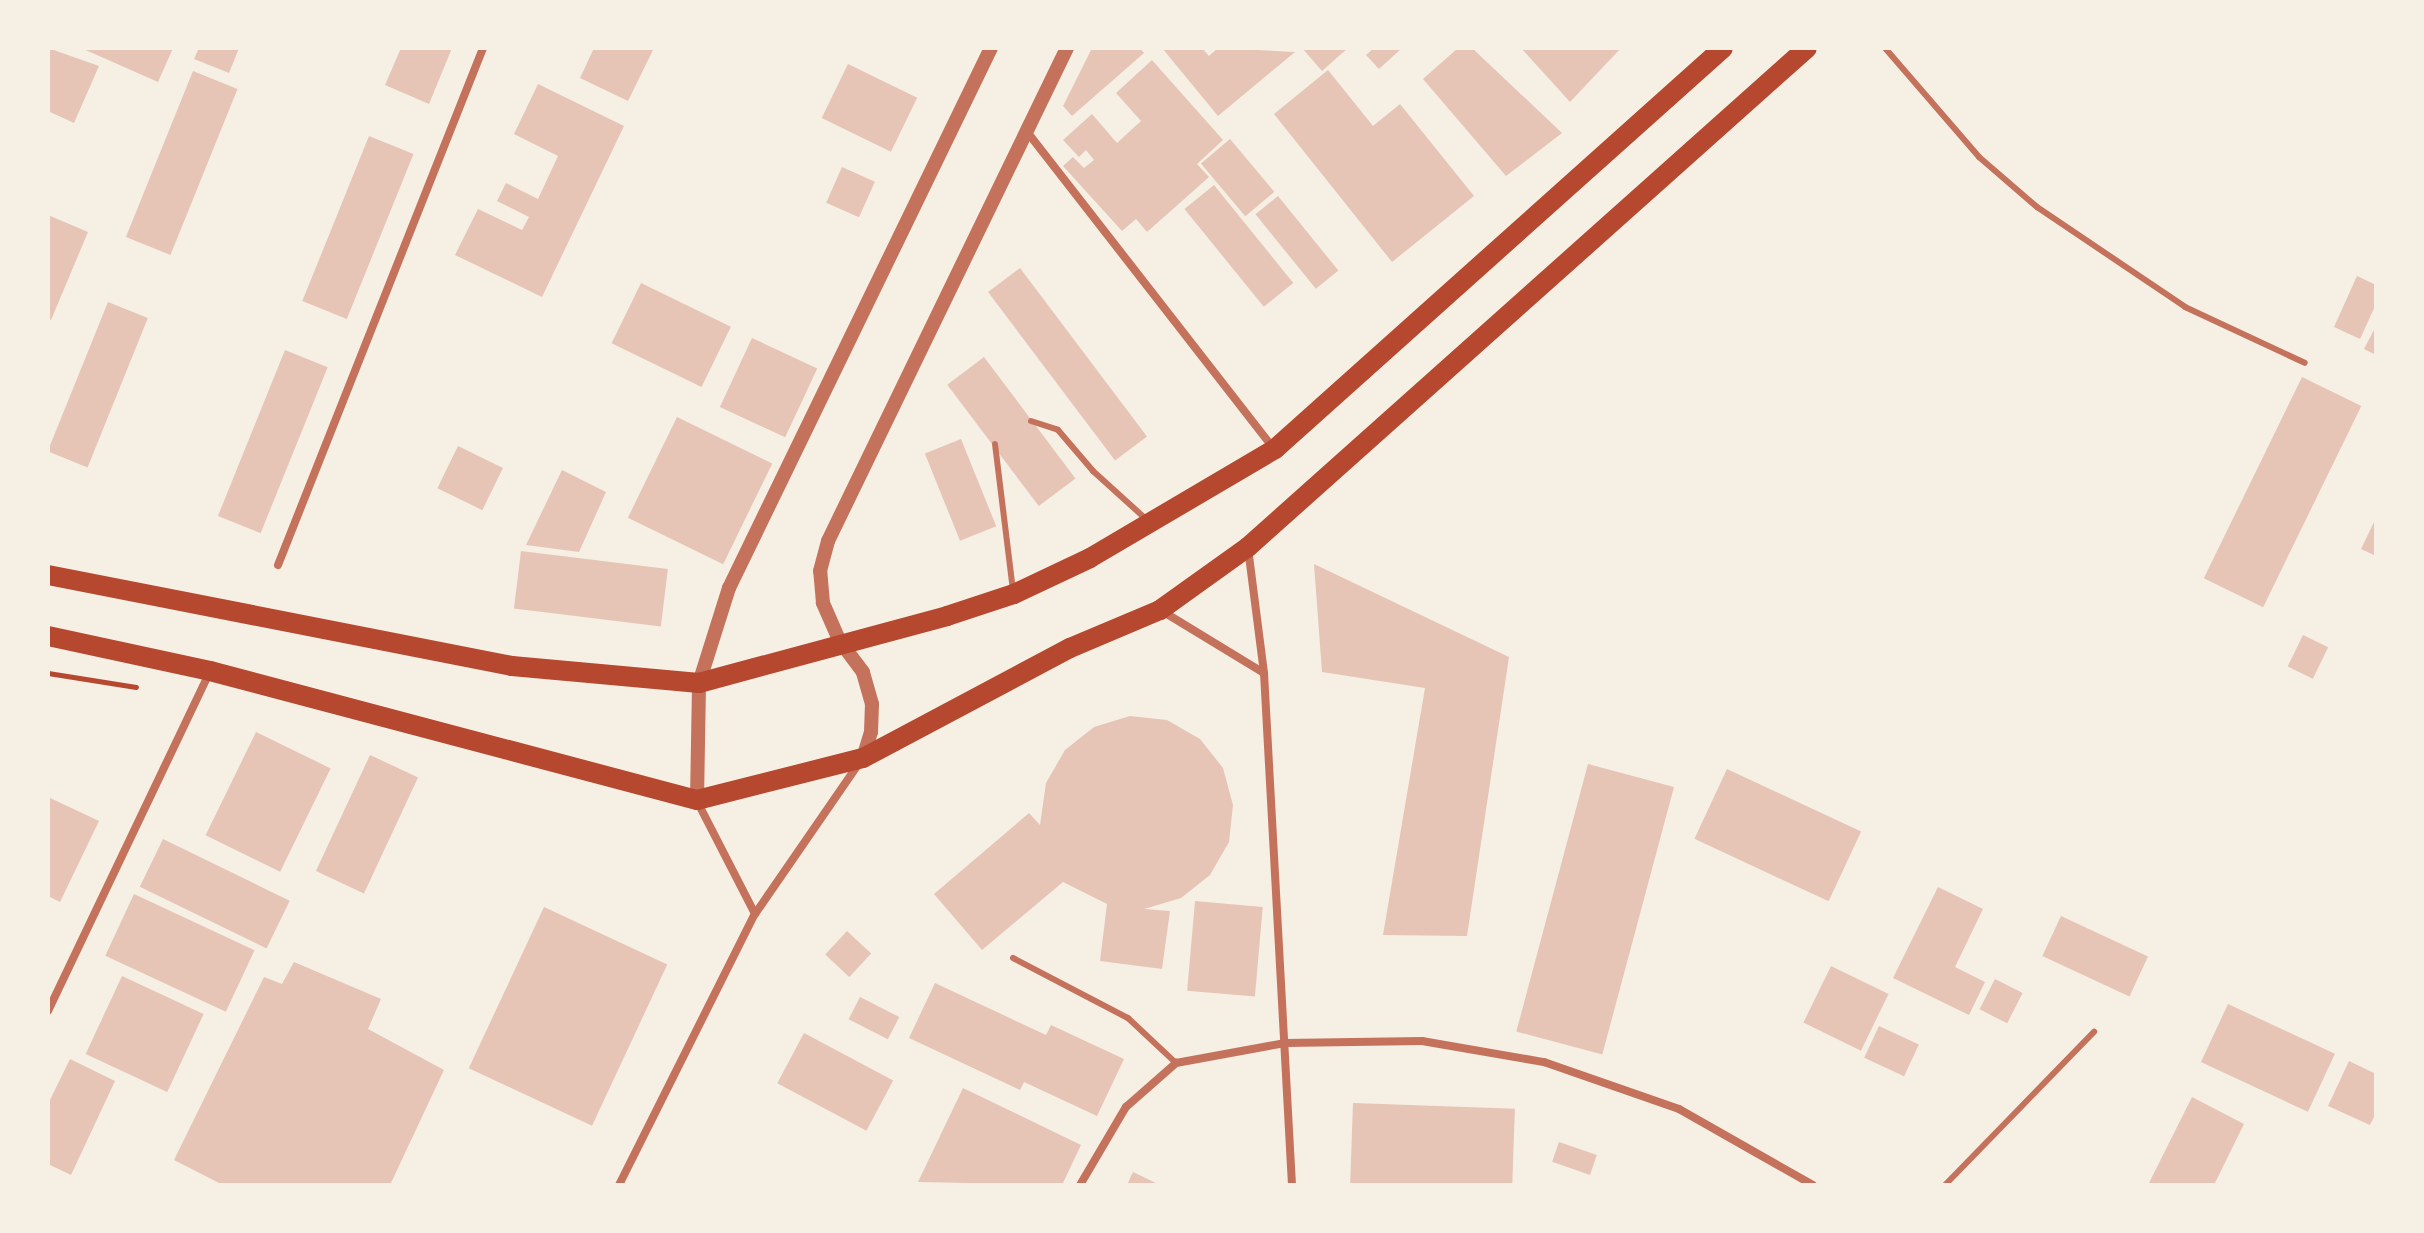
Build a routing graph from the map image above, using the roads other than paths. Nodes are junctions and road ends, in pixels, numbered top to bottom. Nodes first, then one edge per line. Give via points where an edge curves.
1 (483, 48) edge
2 (991, 48) edge
3 (1067, 48) edge
4 (1722, 48) edge
5 (1807, 48) edge
6 (1885, 48) edge
7 (1028, 133) junction
8 (2305, 363) dead end
9 (1031, 421) dead end
10 (995, 444) dead end
11 (1275, 449) junction
12 (1150, 522) junction
13 (1248, 547) junction
14 (278, 565) dead end
15 (48, 575) edge
16 (1014, 594) junction
17 (1160, 610) junction
18 (48, 636) edge
19 (840, 642) junction
20 (210, 671) junction
21 (1264, 673) junction
22 (699, 683) junction
23 (863, 758) junction
24 (697, 800) junction
25 (755, 914) junction
26 (1013, 958) dead end
27 (48, 1011) edge
28 (2094, 1032) dead end
29 (1285, 1043) junction
30 (1176, 1063) junction
31 (619, 1185) edge
32 (1080, 1185) edge
33 (1292, 1185) edge
34 (1813, 1185) edge
35 (1945, 1185) edge

1 - 14 street
2 - 22 street via 729,588
3 - 7 street
4 - 11 main road
5 - 13 main road
6 - 8 lane via 1979,157 2037,207 2185,307
7 - 11 street
7 - 19 street via 828,541 820,571 823,603
9 - 12 lane via 1058,430 1093,471
10 - 16 lane
11 - 12 main road
12 - 16 main road
13 - 17 main road
13 - 21 street
15 - 22 main road via 512,666
16 - 19 main road
17 - 21 street
17 - 23 main road via 1070,648
18 - 20 main road
19 - 22 main road
19 - 23 street via 863,672 872,704
20 - 24 main road
20 - 27 street
21 - 29 street
22 - 24 street
23 - 24 main road
23 - 25 street
24 - 25 street
25 - 31 street
26 - 30 lane via 1128,1018
28 - 35 lane
29 - 30 street
29 - 33 street
29 - 34 street via 1422,1041 1544,1062 1679,1109
30 - 32 street via 1126,1107

